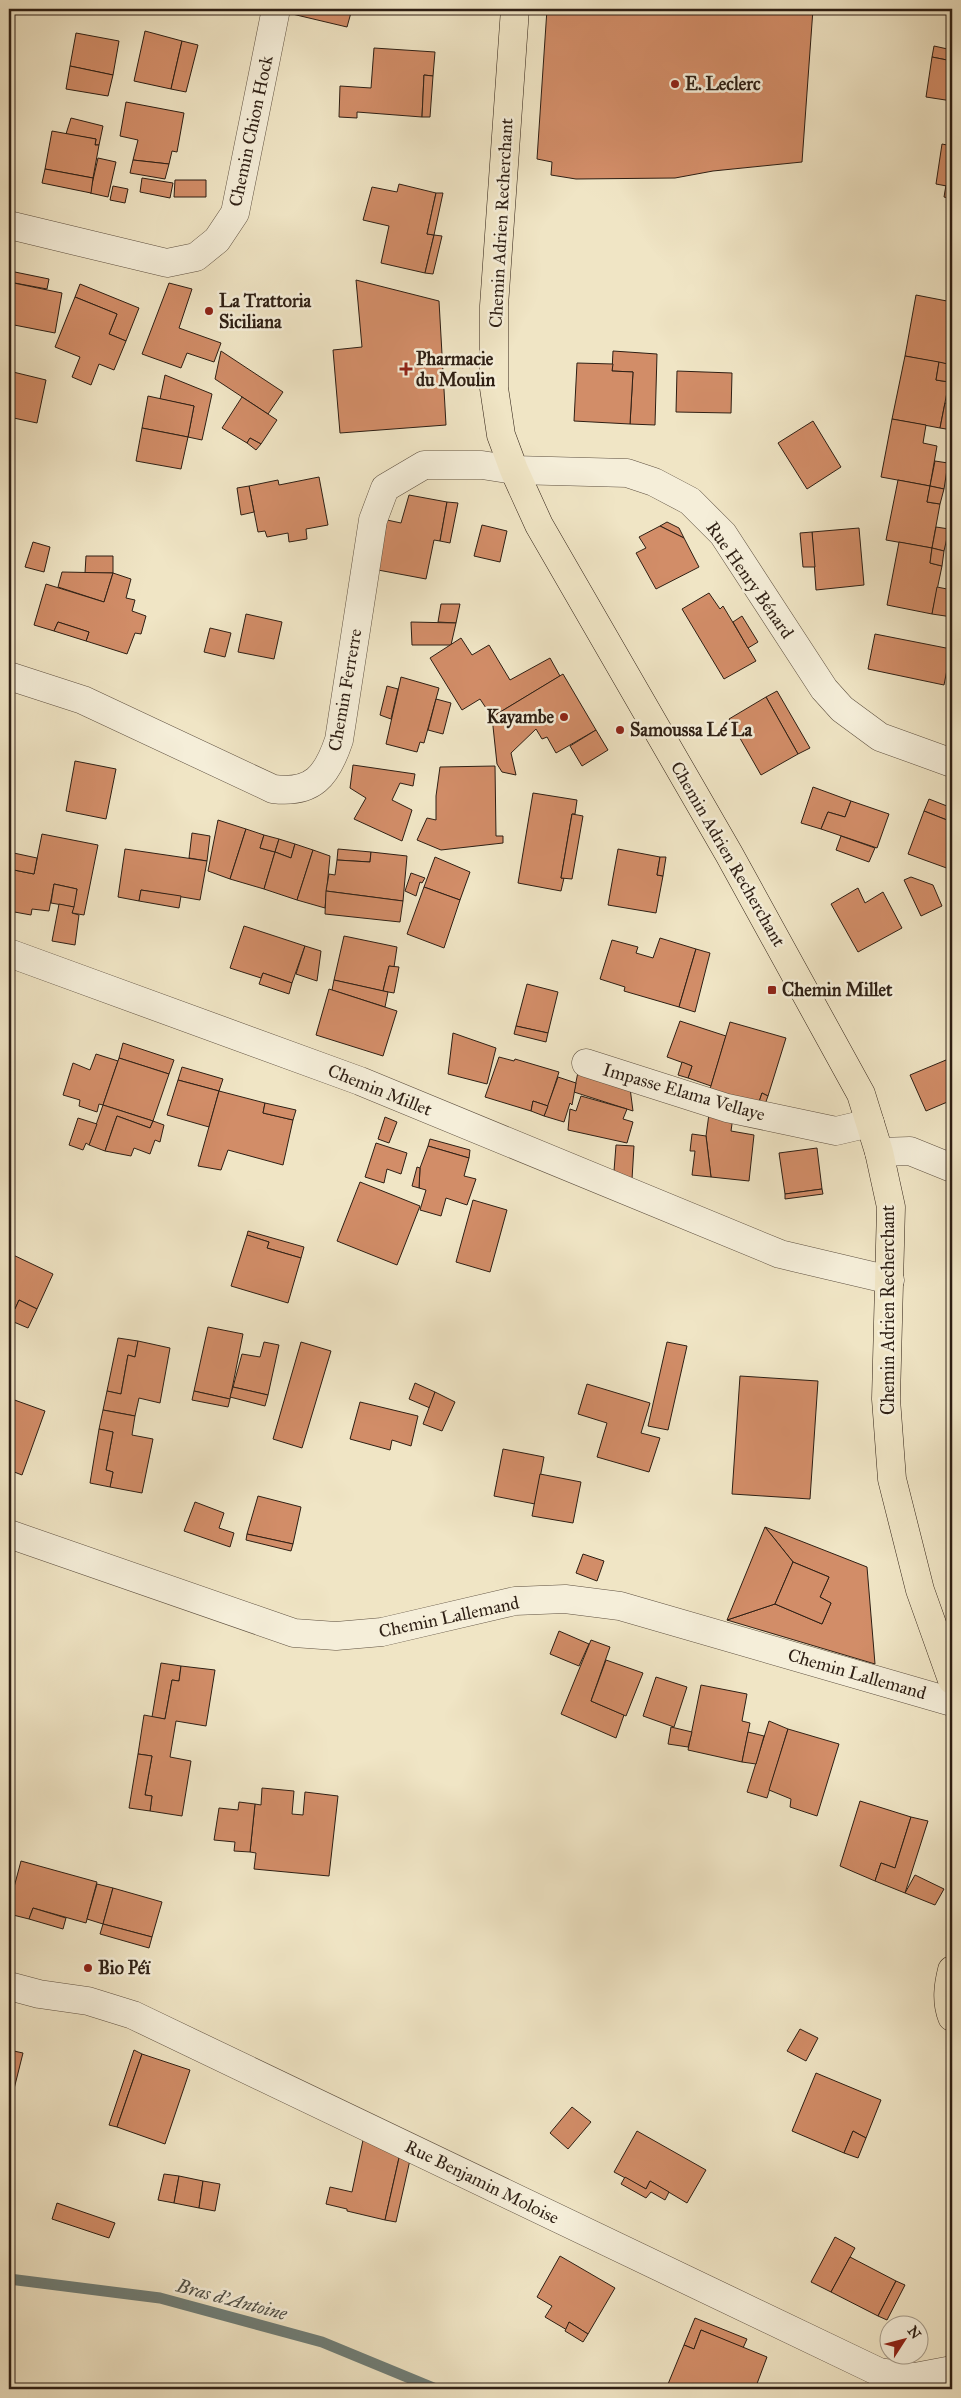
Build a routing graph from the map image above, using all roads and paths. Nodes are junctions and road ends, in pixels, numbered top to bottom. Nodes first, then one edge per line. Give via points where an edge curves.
1 (276, 9) edge
2 (514, 9) edge
3 (9, 226) edge
4 (514, 470) junction
5 (9, 676) edge
6 (952, 763) edge
7 (9, 953) edge
8 (586, 1063) dead end
9 (870, 1123) junction
10 (880, 1152) junction
11 (952, 1168) edge
12 (890, 1280) junction
13 (9, 1534) edge
14 (952, 1680) edge
15 (952, 1702) edge
16 (952, 1970) edge
17 (9, 1986) edge
18 (952, 2017) edge
19 (952, 2370) edge

1 - 3 street, Chemin Chion Hock via 235,213 217,240 196,257 167,263
2 - 4 main road, Chemin Adrien Recherchant via 494,306 494,388 502,436
4 - 5 street, Chemin Ferrerre via 482,465 424,465 385,488 373,520 339,740 332,762 319,779 301,790 273,789 84,700
4 - 6 street, Rue Henry Bénard via 627,474 654,482 690,501 723,534 824,689 842,709 880,737
4 - 9 main road, Chemin Adrien Recherchant via 539,525 807,993 861,1094
7 - 12 street, Chemin Millet via 360,1081 780,1254
8 - 9 street, Impasse Elama Vellaye via 727,1108 836,1131
9 - 10 main road, Chemin Adrien Recherchant
10 - 11 street via 910,1151
10 - 12 main road, Chemin Adrien Recherchant via 891,1207
12 - 14 main road, Chemin Adrien Recherchant via 886,1399 892,1479 920,1590
13 - 15 street, Chemin Lallemand via 294,1633 336,1636 382,1632 515,1601 565,1599 620,1606
16 - 18 main road via 948,1986
17 - 19 street, Rue Benjamin Moloise via 88,2001 133,2015 879,2372 915,2377

